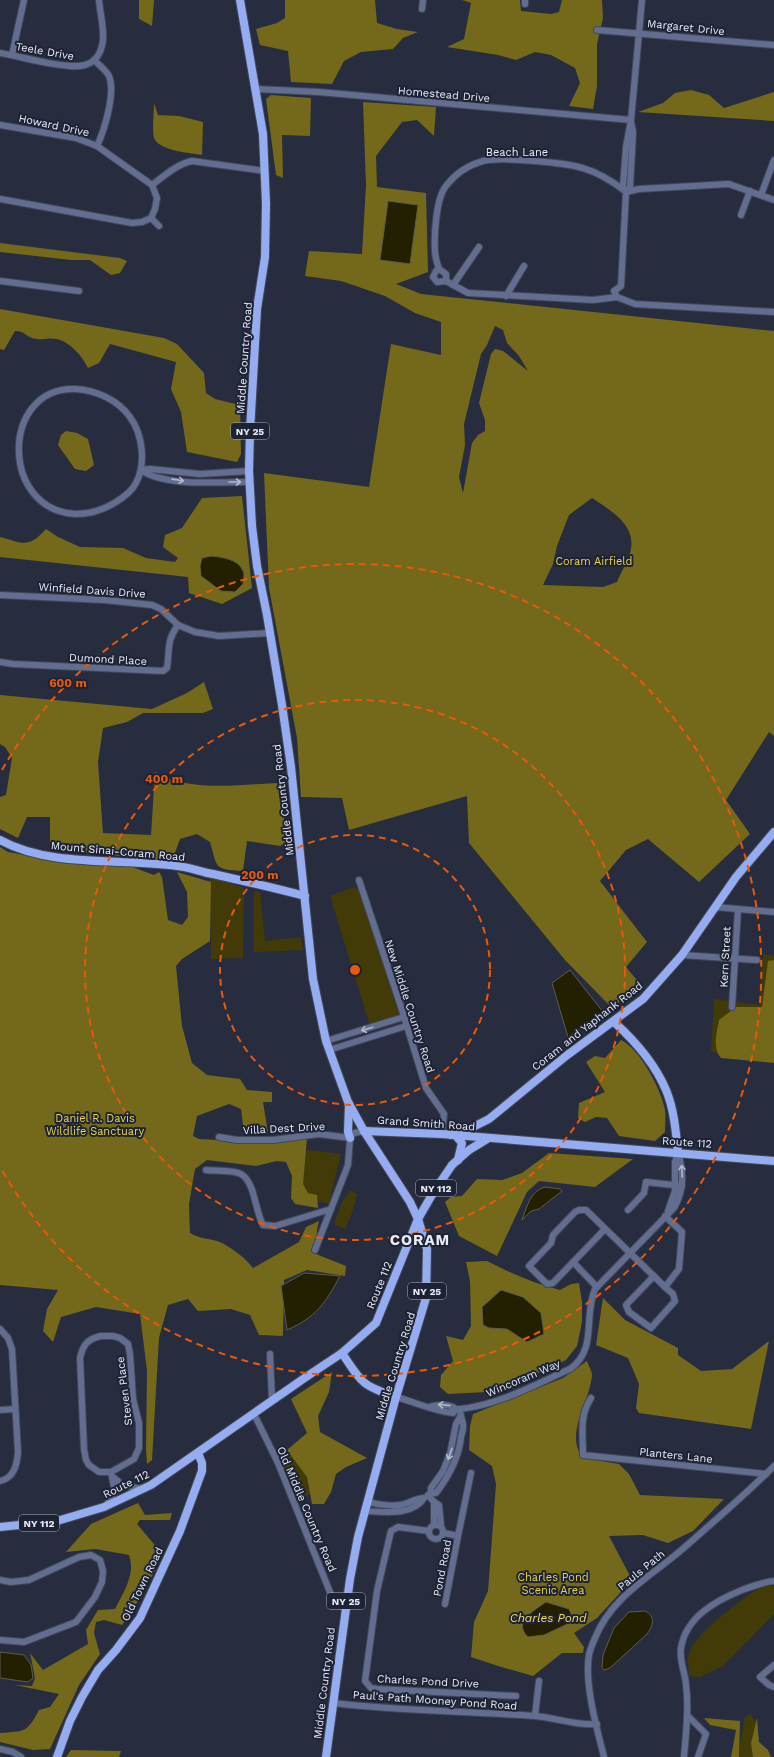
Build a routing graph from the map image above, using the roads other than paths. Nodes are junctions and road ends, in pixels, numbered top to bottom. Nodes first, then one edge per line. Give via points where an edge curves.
1 (24, 0) edge
2 (99, 0) edge
3 (240, 0) edge
4 (423, 0) edge
5 (642, 0) edge
6 (422, 9) dead end
7 (597, 30) dead end
8 (639, 33) junction
9 (774, 45) edge
10 (0, 53) edge
11 (12, 55) junction
12 (94, 60) junction
13 (256, 89) junction
14 (631, 120) junction
15 (0, 125) edge
16 (97, 146) junction
17 (774, 160) edge
18 (265, 171) junction
19 (152, 185) junction
20 (750, 191) junction
21 (626, 192) junction
22 (761, 195) junction
23 (0, 199) edge
24 (774, 200) edge
25 (741, 215) dead end
26 (151, 218) junction
27 (159, 226) dead end
28 (479, 247) dead end
29 (524, 266) dead end
30 (439, 269) junction
31 (0, 281) edge
32 (446, 281) junction
33 (453, 285) junction
34 (79, 291) dead end
35 (506, 296) junction
36 (617, 297) junction
37 (774, 312) edge
38 (40, 394) dead end
39 (141, 470) junction
40 (249, 471) junction
41 (249, 482) junction
42 (25, 492) dead end
43 (0, 595) edge
44 (178, 625) junction
45 (270, 633) junction
46 (0, 662) edge
47 (774, 832) edge
48 (0, 840) edge
49 (359, 880) dead end
50 (305, 896) junction
51 (715, 907) junction
52 (738, 909) junction
53 (774, 912) edge
54 (682, 955) junction
55 (736, 958) junction
56 (756, 960) dead end
57 (732, 1007) dead end
58 (404, 1018) junction
59 (614, 1022) junction
60 (406, 1026) junction
61 (326, 1041) junction
62 (329, 1050) junction
63 (349, 1104) junction
64 (364, 1131) junction
65 (450, 1135) junction
66 (219, 1137) dead end
67 (350, 1138) junction
68 (487, 1138) junction
69 (678, 1153) junction
70 (457, 1160) junction
71 (774, 1161) edge
72 (206, 1170) dead end
73 (679, 1185) junction
74 (331, 1209) junction
75 (628, 1210) dead end
76 (666, 1215) junction
77 (418, 1219) junction
78 (605, 1229) junction
79 (315, 1250) dead end
80 (630, 1253) junction
81 (573, 1262) junction
82 (654, 1276) junction
83 (597, 1287) junction
84 (665, 1287) junction
85 (0, 1329) edge
86 (342, 1353) junction
87 (270, 1354) dead end
88 (396, 1397) junction
89 (591, 1398) dead end
90 (272, 1401) junction
91 (15, 1409) junction
92 (458, 1409) junction
93 (0, 1410) edge
94 (254, 1414) junction
95 (198, 1453) junction
96 (774, 1466) edge
97 (471, 1473) dead end
98 (766, 1474) junction
99 (112, 1475) junction
100 (0, 1481) edge
101 (144, 1489) junction
102 (428, 1495) junction
103 (368, 1502) junction
104 (434, 1502) junction
105 (104, 1507) junction
106 (365, 1511) junction
107 (434, 1524) junction
108 (0, 1527) edge
109 (442, 1529) junction
110 (429, 1530) junction
111 (458, 1536) junction
112 (0, 1580) edge
113 (774, 1581) edge
114 (445, 1604) dead end
115 (345, 1608) junction
116 (0, 1640) edge
117 (774, 1665) edge
118 (539, 1681) dead end
119 (774, 1686) edge
120 (516, 1696) dead end
121 (333, 1703) junction
122 (687, 1715) junction
123 (535, 1716) junction
124 (597, 1724) junction
125 (0, 1749) edge
126 (21, 1757) edge
127 (57, 1757) edge
128 (326, 1757) edge
129 (604, 1757) edge
130 (684, 1757) edge
131 (698, 1757) edge

1 - 11 street
2 - 12 street via 102,47
3 - 13 main road, Middle Country Road / NY 25
4 - 6 street
5 - 8 street
7 - 8 street, Margaret Drive
8 - 9 street, Margaret Drive
8 - 14 street
10 - 11 street, Teele Drive
11 - 12 street, Teele Drive via 72,67 83,66
12 - 16 street via 108,75 110,90 105,127
13 - 14 street, Homestead Drive via 319,92
13 - 18 main road, Middle Country Road / NY 25 via 263,134
14 - 21 street via 623,186
15 - 16 street, Howard Drive via 76,138
16 - 19 street, Howard Drive
17 - 22 street
18 - 19 street via 192,161 184,162
18 - 40 main road, Middle Country Road / NY 25 via 267,222 265,257 257,309
19 - 26 street via 157,198
20 - 21 street via 729,184
20 - 22 street
20 - 25 street
21 - 30 street, Beach Lane via 610,179 585,167 528,160 485,160 464,169 445,186 437,210 434,252
21 - 36 street via 621,286 614,291
22 - 24 street
23 - 26 street via 120,221 142,222
26 - 27 street
28 - 33 street
29 - 35 street
30 - 32 street, Beach Lane via 446,274
30 - 32 street, Beach Lane via 434,273 434,280
31 - 34 street
32 - 33 street, Beach Lane
33 - 35 street, Beach Lane via 468,293
35 - 36 street, Beach Lane via 593,300
36 - 37 street, Beach Lane via 635,304
38 - 39 street via 79,389 102,395 118,405 137,428 142,454
39 - 40 street via 200,474
39 -> 41 street via 148,475 177,480
39 - 42 street via 136,484 127,494 110,506 88,513 56,511 42,505
40 - 41 main road, Middle Country Road / NY 25
41 - 45 main road, Middle Country Road / NY 25 via 257,566
43 - 44 street, Winfield Davis Drive via 152,605
44 - 45 street, Winfield Davis Drive via 206,635
44 - 46 street, Dumond Place via 170,638 167,668 163,671
45 - 50 main road, Middle Country Road / NY 25 via 291,767
47 - 51 main road, Coram and Yaphank Road via 736,877
48 - 50 main road, Mount Sinai-Coram Road via 43,855 180,866
49 - 58 street, New Middle Country Road
50 - 61 main road, Middle Country Road / NY 25 via 313,979
51 - 52 street
51 - 54 main road, Coram and Yaphank Road
52 - 53 street
52 - 55 street, Kern Street
54 - 55 street
54 - 59 main road, Coram and Yaphank Road via 643,999
55 - 56 street
55 - 57 street, Kern Street
58 - 60 street, New Middle Country Road
58 -> 61 street
59 - 65 main road, Coram and Yaphank Road via 541,1076 489,1119 473,1128
59 - 69 main road via 650,1062 666,1089 674,1119
60 - 62 street
60 - 65 street, New Middle Country Road via 426,1088 444,1114
61 - 62 main road, Middle Country Road / NY 25
62 - 63 main road, Middle Country Road / NY 25
63 - 64 main road, Middle Country Road / NY 25
63 - 67 main road
64 - 65 main road, Grand Smith Road
64 - 67 street via 354,1133
64 - 77 main road, Middle Country Road / NY 25 via 410,1202
65 - 68 main road, Grand Smith Road
65 - 70 main road via 462,1143
66 - 67 street, Villa Dest Drive via 273,1140 319,1134
67 - 74 street via 348,1165
68 - 69 main road, Route 112
68 - 70 main road, Route 112 / NY 112
69 - 71 main road, Route 112
69 - 73 street, Wincoram Way via 675,1162
70 - 77 main road, Route 112 / NY 112
72 - 74 street via 241,1174 250,1184 258,1217 263,1225 275,1226
73 - 75 street via 646,1182 644,1193
73 - 76 street, Wincoram Way
74 - 79 street
76 - 80 street, Wincoram Way
76 - 84 street via 682,1232 679,1269
77 - 86 main road, Route 112 / NY 112 via 376,1323
77 - 88 main road, Middle Country Road / NY 25 via 427,1249 426,1298
78 - 80 street
78 - 81 street
78 - 81 street via 586,1210 579,1210 553,1235 551,1243 529,1266 547,1284 553,1283
80 - 82 street
80 - 83 street, Wincoram Way
81 - 83 street
82 - 84 street
82 - 84 street via 626,1305 629,1312 651,1328 675,1301 673,1294
83 - 92 street, Wincoram Way via 590,1306 587,1347 575,1365 505,1397 478,1407
85 - 91 street via 8,1338 12,1349
86 - 88 main road via 364,1384
86 - 90 main road, Route 112 / NY 112
87 - 90 street
88 - 92 street, Wincoram Way via 429,1406 435,1411 453,1413
88 - 103 main road, Middle Country Road / NY 25
89 - 98 street, Planters Lane via 583,1417 583,1455
90 - 94 main road, Route 112 / NY 112
91 - 93 street
91 - 100 street via 18,1459 12,1474
92 - 102 street via 460,1416 450,1454
94 - 95 main road, Route 112 / NY 112
94 - 115 street, Old Middle Country Road via 278,1464 334,1602
95 - 101 main road, Route 112 / NY 112
95 - 127 main road, Old Town Road via 202,1471 180,1531 140,1618 98,1670 70,1721
96 - 98 street, Pauls Path
97 - 111 street, Pond Road
98 - 124 street, Pauls Path via 678,1552 623,1596 600,1625 589,1654 588,1671
99 - 99 street, Steven Place via 93,1469 86,1460 84,1449 80,1358 82,1347 87,1341 101,1336 120,1338 128,1344 133,1399 139,1423 139,1448 134,1459
99 - 101 street, Steven Place via 127,1488
99 - 105 street via 115,1492
101 - 105 main road, Route 112 / NY 112
102 - 103 street via 400,1505 384,1506
102 - 104 street
102 - 106 street via 420,1504 400,1512
103 - 106 main road, Middle Country Road / NY 25
104 - 107 street
104 - 109 street via 439,1505
105 - 108 main road, Route 112 / NY 112 via 57,1521
106 - 115 main road, Middle Country Road / NY 25
107 - 109 street
107 - 110 street
109 - 110 street, Charles Pond Drive via 443,1535 436,1539 432,1539
109 - 111 street, Pond Road
110 - 120 street, Charles Pond Drive via 398,1527 391,1531 377,1591 365,1681 371,1688 377,1689
111 - 114 street, Pond Road
112 - 116 street via 29,1580 79,1557 91,1556 100,1560 103,1571 102,1582 95,1597 76,1622 24,1642
113 - 122 street via 728,1596 698,1615 690,1626 684,1636 681,1650 681,1664 686,1682
115 - 121 main road, Middle Country Road / NY 25
117 - 119 street via 760,1677
118 - 123 street
121 - 123 street, Paul's Path Mooney Pond Road
121 - 128 main road, Middle Country Road / NY 25
122 - 130 street
122 - 131 street via 706,1734
123 - 124 street, Paul's Path Mooney Pond Road via 580,1725
124 - 129 street, Pauls Path
125 - 126 street

